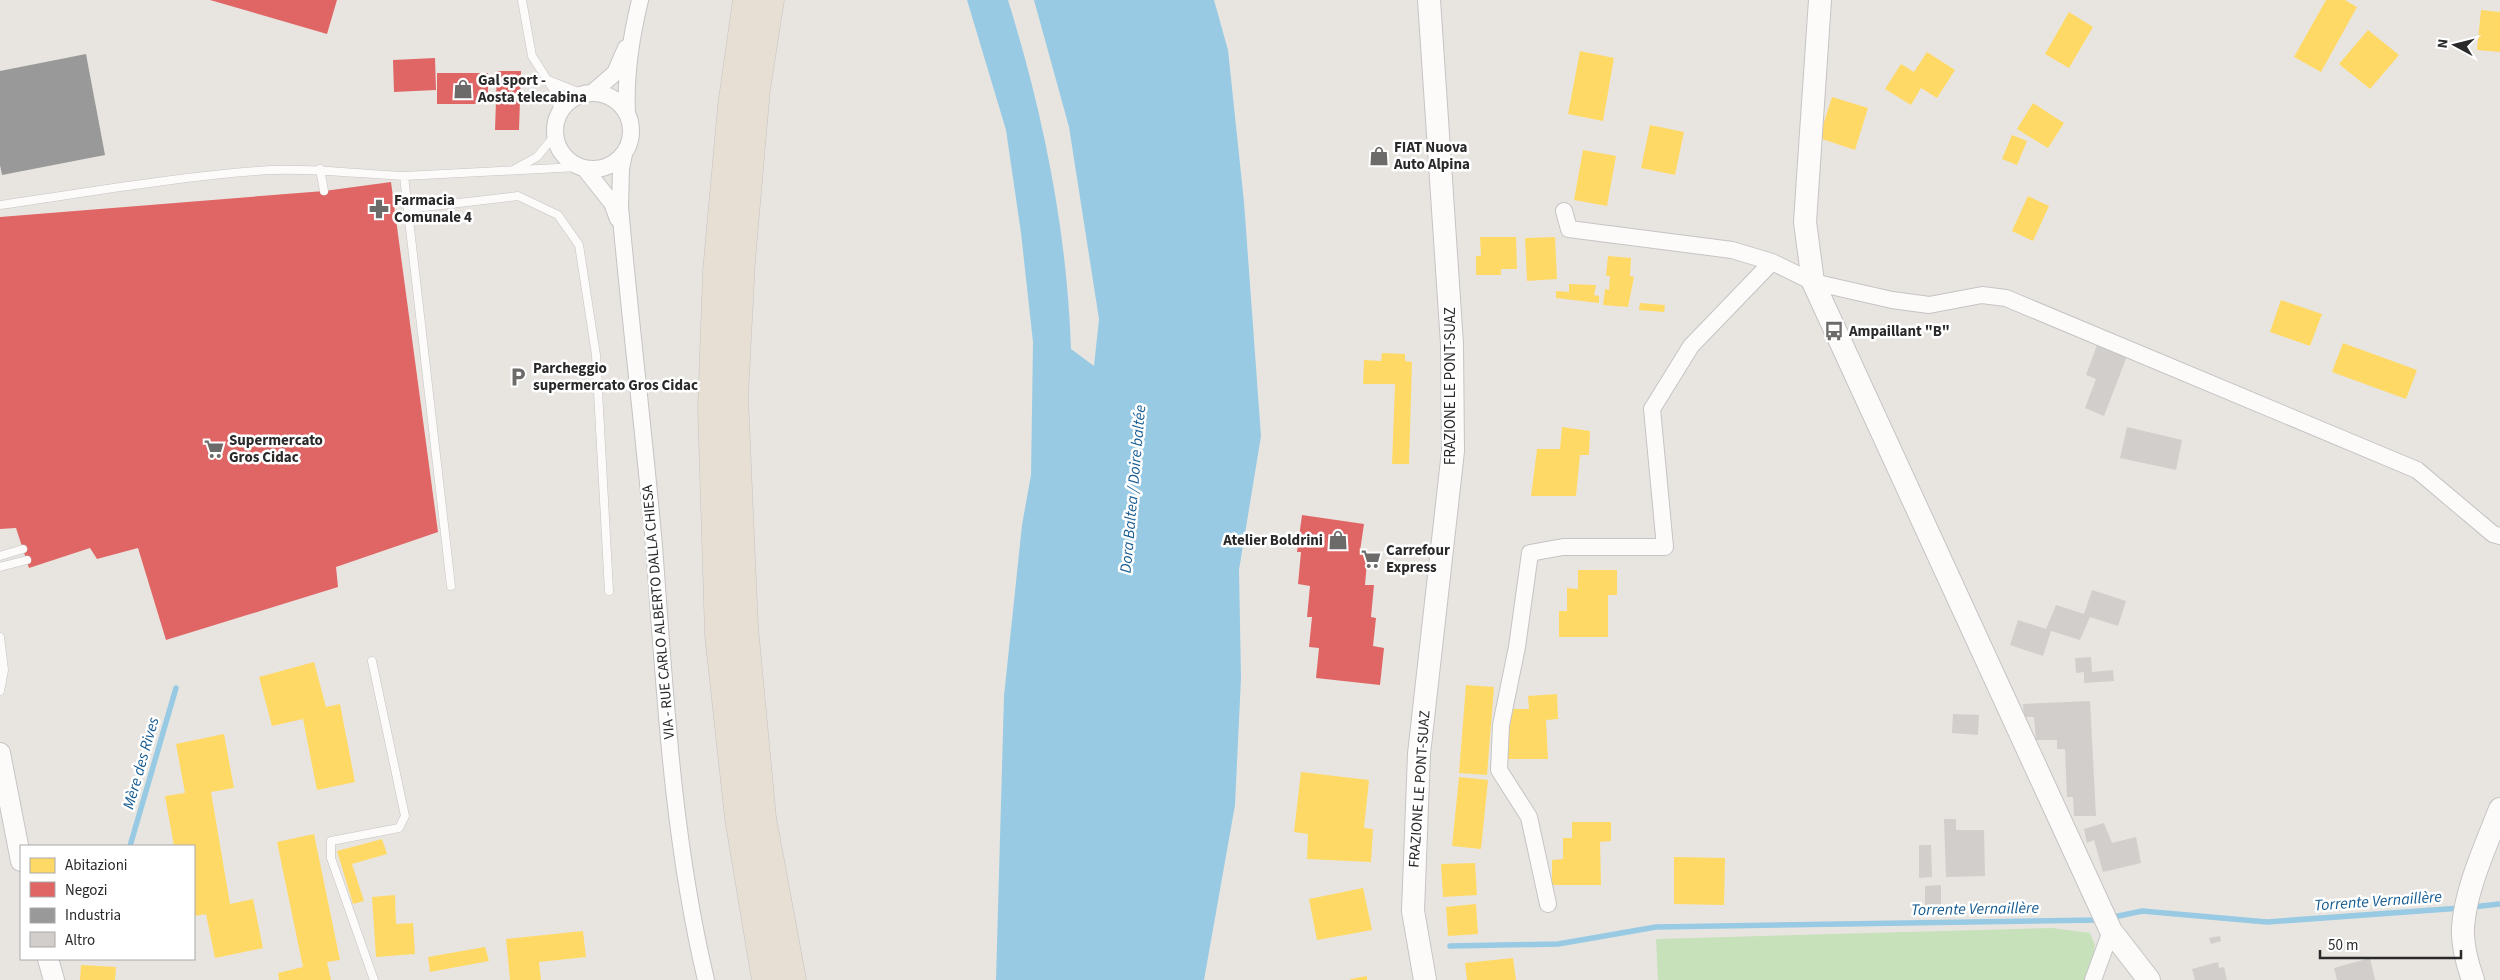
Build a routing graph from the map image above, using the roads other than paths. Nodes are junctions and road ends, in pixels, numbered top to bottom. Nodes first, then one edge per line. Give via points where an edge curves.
1 (522, 0) edge
2 (747, 0) edge
3 (770, 0) edge
4 (1429, 0) edge
5 (1820, 0) edge
6 (639, 8) edge
7 (548, 80) junction
8 (587, 94) junction
9 (627, 113) junction
10 (559, 114) junction
11 (555, 135) junction
12 (624, 154) junction
13 (582, 168) junction
14 (320, 169) junction
15 (511, 170) junction
16 (404, 176) junction
17 (324, 191) dead end
18 (0, 205) edge
19 (408, 209) junction
20 (1564, 211) dead end
21 (624, 243) junction
22 (1772, 262) junction
23 (1813, 282) junction
24 (427, 370) junction
25 (417, 371) dead end
26 (2500, 536) edge
27 (23, 549) dead end
28 (0, 556) edge
29 (27, 560) dead end
30 (0, 568) edge
31 (451, 586) dead end
32 (610, 590) dead end
33 (0, 637) edge
34 (372, 661) dead end
35 (0, 691) edge
36 (0, 753) edge
37 (2500, 809) edge
38 (20, 856) edge
39 (1548, 904) dead end
40 (2111, 931) junction
41 (38, 960) edge
42 (48, 960) edge
43 (42, 980) edge
44 (54, 980) edge
45 (374, 980) edge
46 (706, 980) edge
47 (766, 980) edge
48 (792, 980) edge
49 (1424, 980) edge
50 (2093, 980) edge
51 (2149, 980) edge
52 (2473, 980) edge

1 - 7 lane via 532,56
2 - 47 highway via 732,106 717,270 712,409 719,635 739,818
3 - 48 highway via 756,90 741,261 734,398 744,627 762,818
4 - 49 main road, FRAZIONE LE PONT-SUAZ via 1452,344 1453,451 1419,754 1412,911
5 - 23 main road via 1805,222
6 - 8 street via 615,73
6 - 9 street via 629,60
7 - 8 lane
7 - 10 lane via 555,92
8 - 9 street via 612,98
8 - 10 street via 573,98
9 - 12 street via 632,134
10 - 11 street
11 - 13 street via 562,154
11 - 15 lane via 537,157
12 - 13 street via 614,164 600,169
12 - 21 street via 620,187
13 - 15 lane
13 - 21 street via 612,203
14 - 16 lane
14 - 17 lane
14 - 18 lane via 221,175
15 - 16 lane
16 - 19 lane
19 - 24 lane
19 - 32 lane via 518,196 558,215 579,245 596,355
20 - 22 street via 1569,229 1732,250
21 - 46 street, VIA - RUE CARLO ALBERTO DALLA CHIESA via 680,847
22 - 23 street
22 - 39 street via 1691,346 1652,409 1665,547 1564,547 1530,553 1517,647 1501,725 1499,770 1529,817
23 - 26 street via 1929,305 1982,295 2006,298 2417,470 2493,534
23 - 40 main road
24 - 25 lane
24 - 31 lane
27 - 28 lane
29 - 30 lane
33 - 35 lane via 4,670
34 - 45 lane via 405,816 398,828 332,841 331,858
36 - 38 street
37 - 52 main road via 2470,893 2464,927 2465,951
40 - 50 street
40 - 51 main road
41 - 43 street
42 - 44 street

